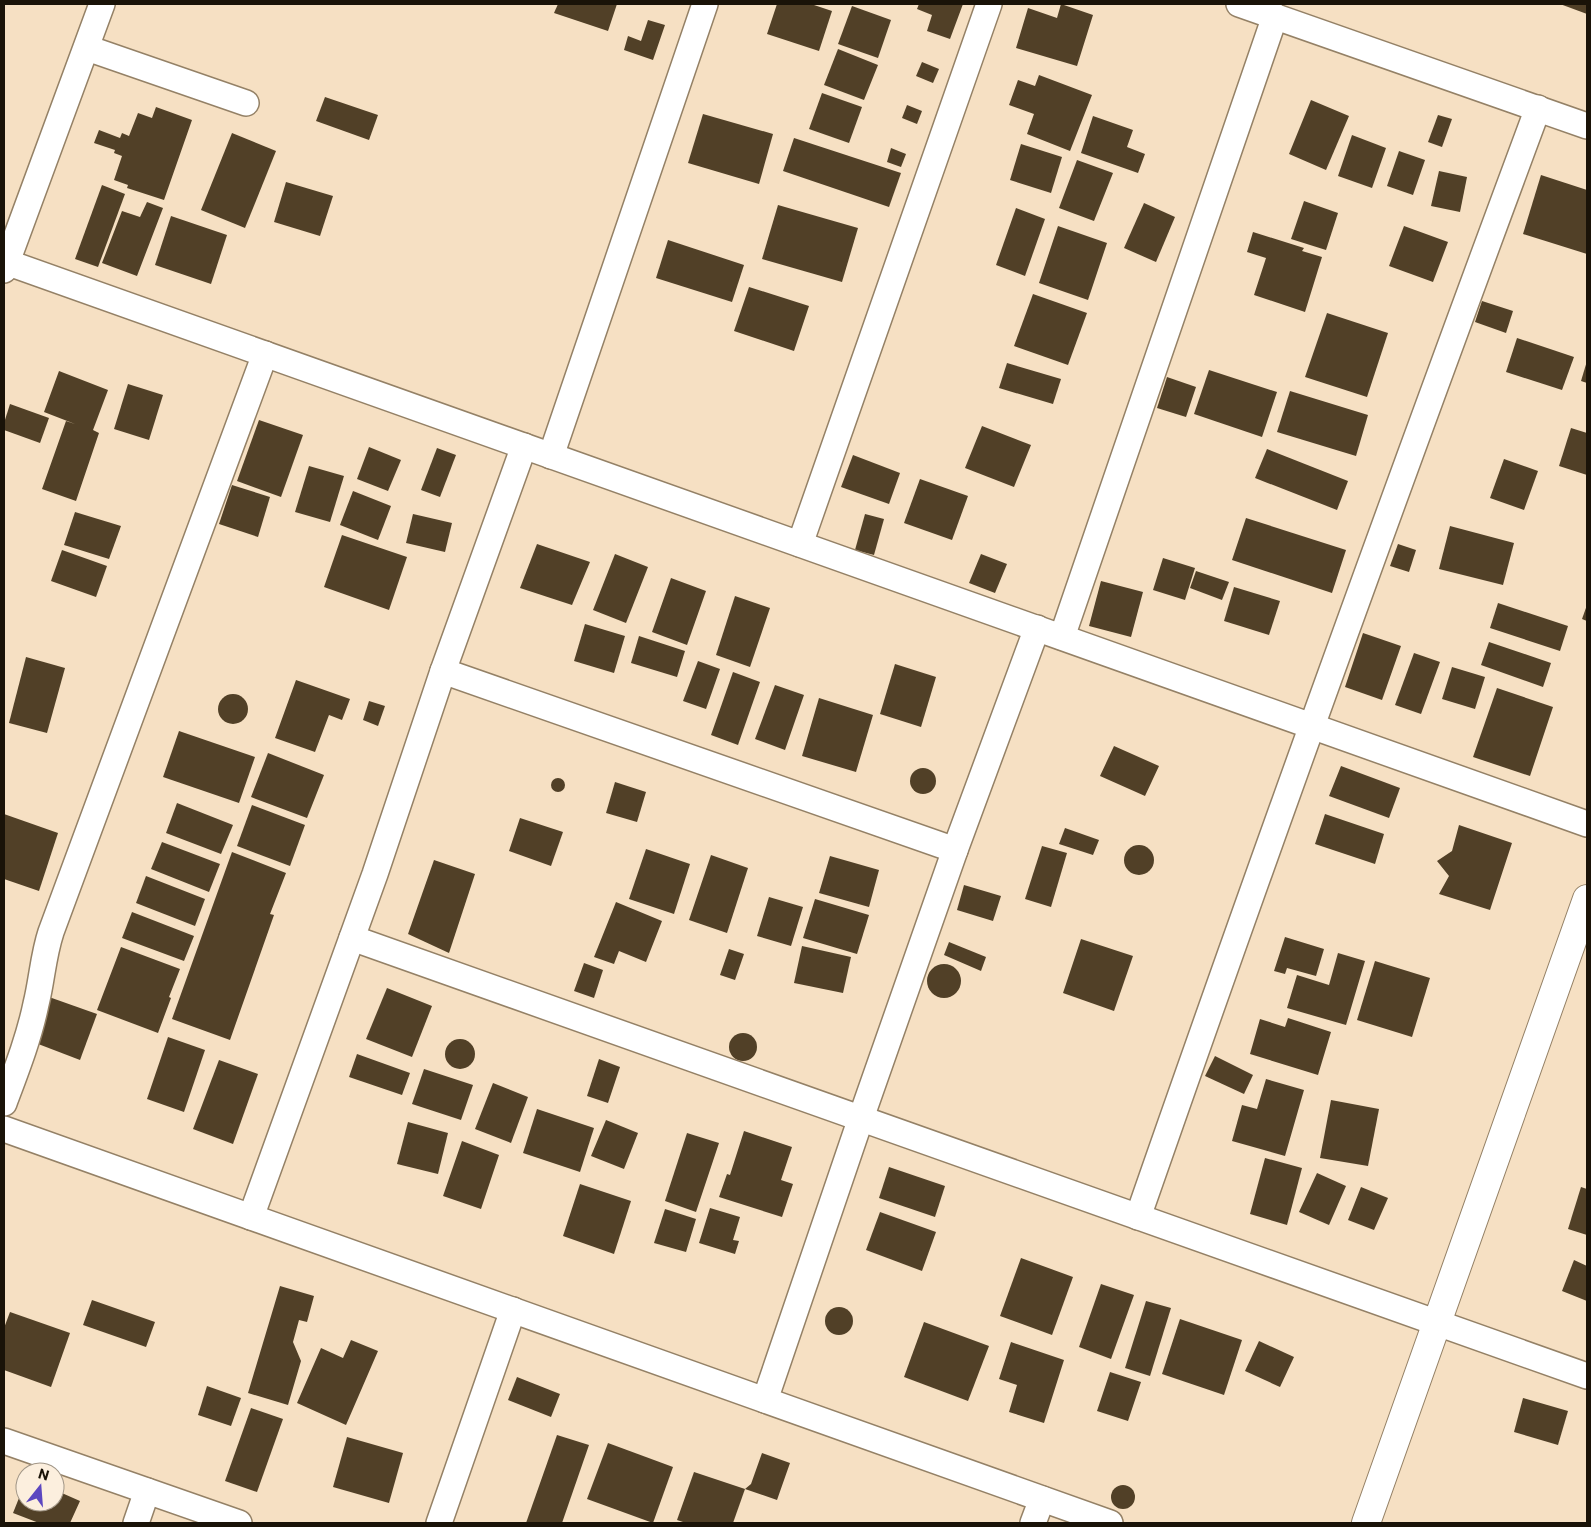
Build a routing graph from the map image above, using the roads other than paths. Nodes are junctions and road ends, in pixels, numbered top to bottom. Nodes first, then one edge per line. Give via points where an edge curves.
1 (102, 4) edge
2 (705, 4) edge
3 (989, 4) edge
4 (1240, 4) edge
5 (1275, 16) junction
6 (87, 48) junction
7 (246, 102) dead end
8 (1538, 108) junction
9 (1587, 126) edge
10 (5, 266) edge
11 (265, 354) junction
12 (524, 446) junction
13 (551, 456) junction
14 (800, 544) junction
15 (1037, 628) junction
16 (1062, 637) junction
17 (443, 671) junction
18 (1312, 726) junction
19 (1587, 824) edge
20 (955, 850) junction
21 (1587, 899) edge
22 (352, 938) junction
23 (4, 1103) edge
24 (860, 1118) junction
25 (4, 1129) edge
26 (251, 1217) junction
27 (1138, 1217) junction
28 (512, 1310) junction
29 (1437, 1323) junction
30 (1587, 1376) edge
31 (764, 1400) junction
32 (4, 1441) edge
33 (147, 1491) junction
34 (1042, 1499) junction
35 (136, 1523) edge
36 (239, 1523) edge
37 (439, 1523) edge
38 (1033, 1523) edge
39 (1110, 1523) edge
40 (1366, 1523) edge

1 - 6 street
2 - 13 street
3 - 14 street
4 - 5 street
5 - 8 street
5 - 16 street
6 - 7 street
6 - 10 street
8 - 9 street
8 - 18 street
10 - 11 street
11 - 12 street
11 - 23 street via 51,932 31,1024
12 - 13 street
12 - 17 street
13 - 14 street
14 - 15 street
15 - 16 street
15 - 20 street
16 - 18 street
17 - 20 street
17 - 22 street
18 - 19 street
18 - 27 street
20 - 24 street
21 - 29 street
22 - 24 street
22 - 26 street
24 - 27 street
24 - 31 street
25 - 26 street
26 - 28 street
27 - 29 street
28 - 31 street
28 - 37 street
29 - 30 street
29 - 40 street
31 - 34 street
32 - 33 street
33 - 35 street
33 - 36 street
34 - 38 street
34 - 39 street

